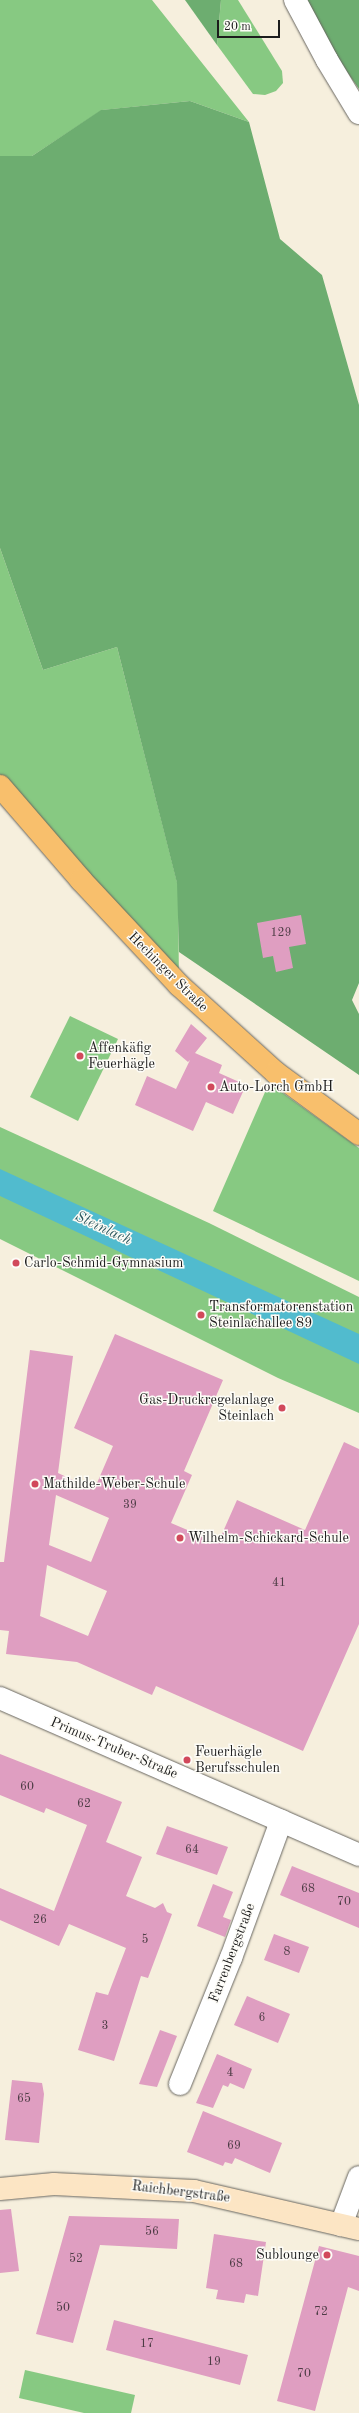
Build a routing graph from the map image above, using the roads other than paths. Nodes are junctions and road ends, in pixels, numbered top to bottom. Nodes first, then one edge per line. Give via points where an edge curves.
1 (296, 0) edge
2 (359, 113) edge
3 (0, 786) edge
4 (359, 1134) edge
5 (0, 1698) edge
6 (281, 1821) junction
7 (359, 1855) edge
8 (180, 2084) dead end
9 (359, 2177) edge
10 (0, 2189) edge
11 (350, 2227) edge

1 - 2 street via 327,60
3 - 4 main road, Hechinger Straße via 81,880 179,985 276,1073
5 - 6 street, Primus-Truber-Straße
6 - 7 street, Primus-Truber-Straße
6 - 8 street, Farrenbergstraße via 231,1958
9 - 11 street
10 - 11 street, Raichbergstraße via 54,2184 187,2190

